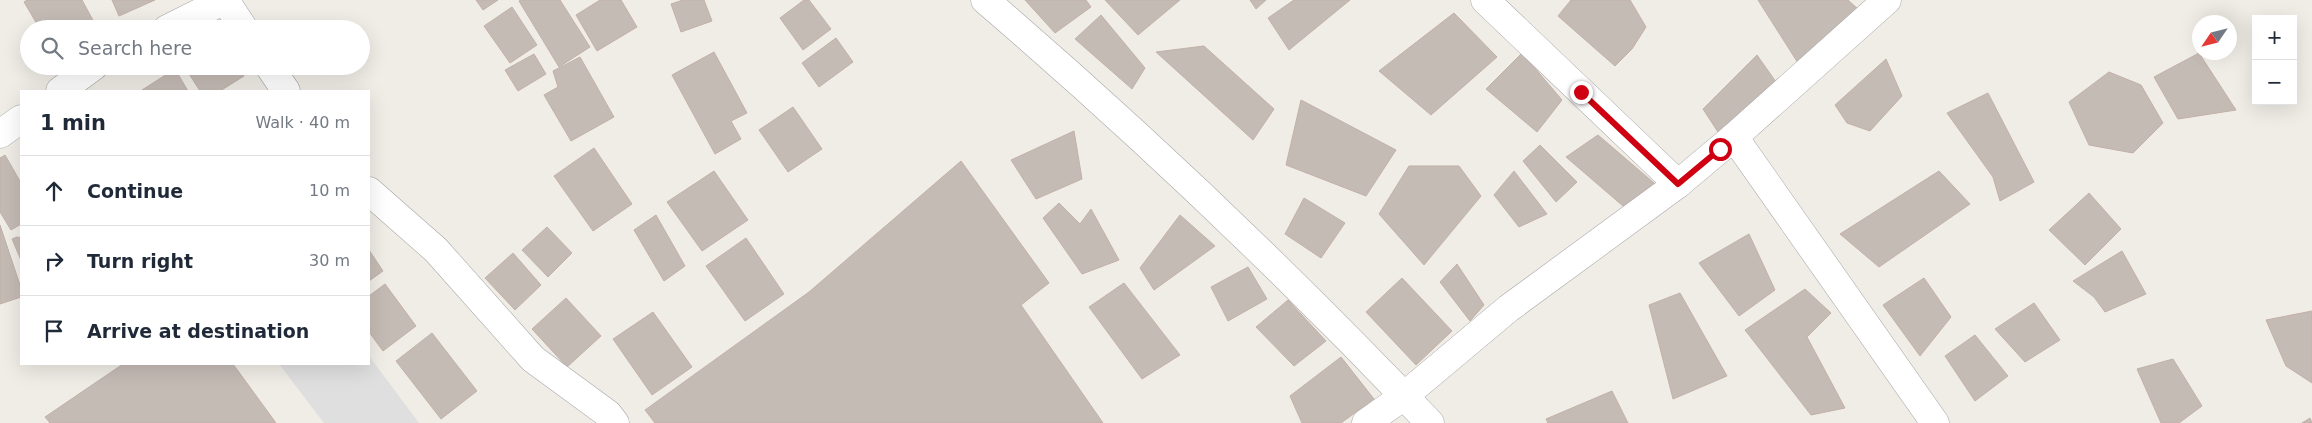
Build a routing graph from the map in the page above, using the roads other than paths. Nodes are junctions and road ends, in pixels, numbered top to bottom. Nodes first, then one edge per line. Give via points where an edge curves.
1 (225, 0) edge
2 (985, 0) edge
3 (1485, 0) edge
4 (1887, 0) edge
5 (185, 20) edge
6 (238, 20) edge
7 (82, 75) edge
8 (275, 75) edge
9 (61, 90) edge
10 (285, 90) edge
11 (20, 120) edge
12 (0, 134) edge
13 (1734, 137) junction
14 (1678, 184) junction
15 (370, 192) edge
16 (1404, 396) junction
17 (615, 423) edge
18 (1366, 423) edge
19 (1430, 423) edge
20 (1935, 423) edge

1 - 5 street
1 - 6 street
2 - 16 street via 1090,91 1282,273
3 - 14 street
4 - 13 street
7 - 9 street
8 - 10 street
11 - 12 street
13 - 14 street
13 - 20 street
14 - 16 street via 1509,308
15 - 17 street via 436,250 533,359 608,414
16 - 18 street
16 - 19 street

